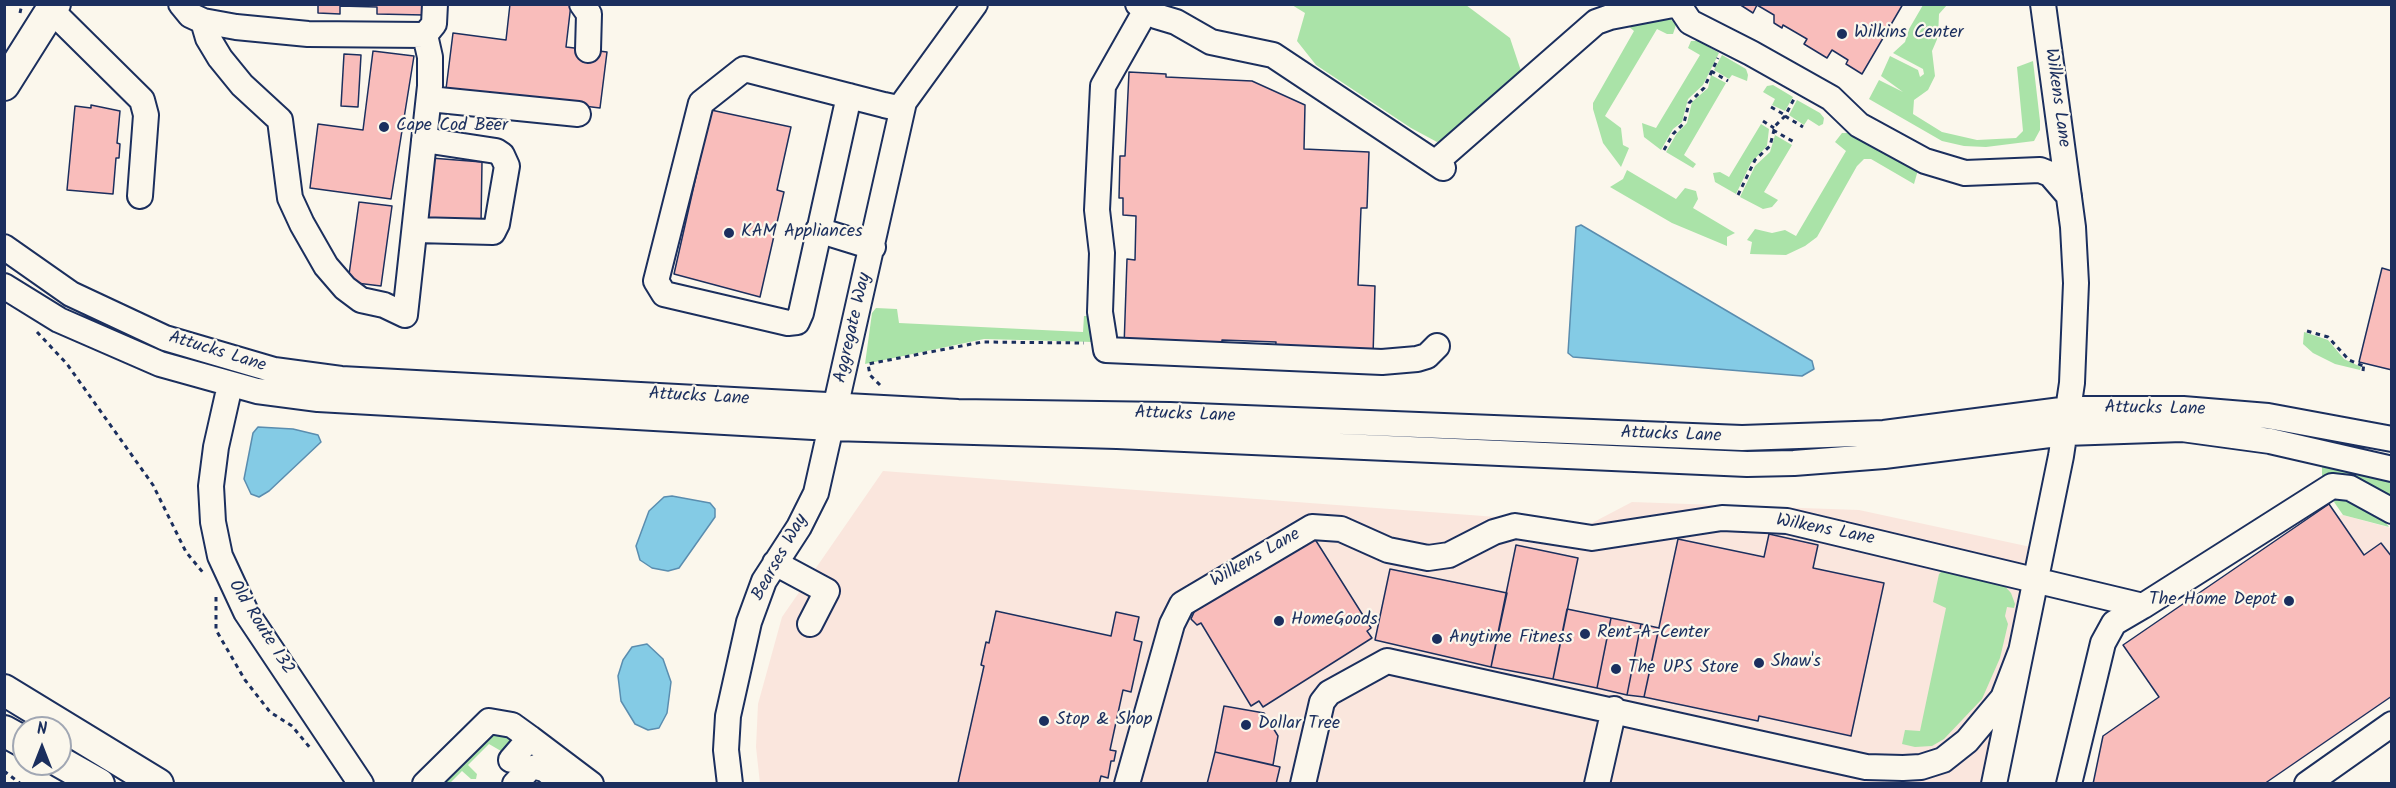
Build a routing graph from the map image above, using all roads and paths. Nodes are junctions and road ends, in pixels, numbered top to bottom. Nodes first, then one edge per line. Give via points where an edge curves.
1 (180, 4) edge
2 (435, 4) edge
3 (582, 4) edge
4 (975, 4) edge
5 (2043, 4) edge
6 (53, 7) edge
7 (1142, 7) edge
8 (203, 21) junction
9 (425, 34) junction
10 (588, 50) dead end
11 (1721, 54) dead end
12 (1711, 71) junction
13 (1728, 81) dead end
14 (4, 85) edge
15 (849, 96) junction
16 (1795, 98) dead end
17 (429, 99) junction
18 (1771, 107) dead end
19 (902, 109) junction
20 (578, 114) dead end
21 (1785, 116) junction
22 (1762, 121) dead end
23 (1803, 127) dead end
24 (1773, 129) junction
25 (423, 140) junction
26 (1794, 142) dead end
27 (1664, 150) dead end
28 (1738, 195) dead end
29 (140, 196) dead end
30 (2069, 196) junction
31 (416, 230) junction
32 (818, 230) junction
33 (4, 247) edge
34 (873, 247) junction
35 (4, 286) edge
36 (33, 328) dead end
37 (2307, 331) dead end
38 (1105, 344) junction
39 (1437, 346) dead end
40 (2362, 370) dead end
41 (230, 385) junction
42 (880, 385) dead end
43 (2069, 409) junction
44 (834, 417) junction
45 (2065, 433) junction
46 (2391, 439) edge
47 (2391, 469) edge
48 (2391, 512) edge
49 (775, 563) junction
50 (207, 578) dead end
51 (2037, 579) junction
52 (213, 589) dead end
53 (2143, 606) junction
54 (810, 624) dead end
55 (2021, 651) junction
56 (4, 690) edge
57 (1614, 709) junction
58 (2391, 724) edge
59 (530, 738) junction
60 (315, 755) dead end
61 (511, 760) dead end
62 (72, 768) edge
63 (4, 771) edge
64 (1884, 776) edge
65 (21, 783) edge
66 (99, 783) edge
67 (158, 783) edge
68 (361, 783) edge
69 (425, 783) edge
70 (515, 783) edge
71 (564, 783) edge
72 (591, 783) edge
73 (730, 783) edge
74 (1127, 783) edge
75 (1303, 783) edge
76 (1597, 783) edge
77 (1994, 783) edge
78 (2069, 783) edge
79 (2307, 783) edge

1 - 8 street
2 - 9 street via 434,24
3 - 10 street via 589,14
4 - 19 street, Aggregate Way via 907,94
5 - 30 street, Wilkens Lane
6 - 14 main road
6 - 29 street via 142,100 146,115
7 - 30 street via 1211,42 1273,55 1439,165 1596,22 1678,4 1690,22 1831,98 1859,125 1925,162 1973,174 2040,170 2050,174
7 - 38 street via 1103,86 1097,210 1102,253 1100,312
8 - 9 street via 308,34
8 - 31 street via 220,58 280,120 290,198 321,257 345,288 361,300 405,315
9 - 17 street via 430,57
11 - 12 path
12 - 13 path
12 - 27 path via 1704,88 1691,98 1684,123
15 - 19 street
15 - 32 street
15 - 32 street via 744,69 701,102 656,281 658,289 675,297 796,322
16 - 21 path
17 - 20 street
17 - 25 street
18 - 21 path
19 - 34 street, Aggregate Way
21 - 23 path
21 - 24 path
22 - 24 path
24 - 26 path
24 - 28 path via 1770,146 1755,160
25 - 31 street
25 - 31 street via 496,151 507,166 493,232
30 - 43 street, Wilkens Lane via 2076,283
32 - 34 street
33 - 44 street, Attucks Lane via 71,294 102,310 174,341 274,370 341,379
34 - 44 street, Aggregate Way
35 - 41 street, Attucks Lane via 59,320 112,345
36 - 50 path via 67,364 136,461 158,493 186,552
37 - 40 path via 2328,337 2349,360 2364,364
38 - 39 street via 1109,352 1382,362 1427,356
38 - 42 path via 995,341 957,346 868,364 870,375
41 - 44 street, Attucks Lane via 318,399
41 - 68 street, Old Route 132 via 211,486 220,556 246,612
43 - 44 street, Attucks Lane via 1884,433 1742,438 1170,415 958,412
43 - 45 street, Wilkens Lane
43 - 46 street, Attucks Lane via 2227,412
44 - 45 street, Attucks Lane via 1084,435 1747,464 1884,456
44 - 49 street, Bearses Way via 812,504
45 - 47 street, Attucks Lane via 2153,429 2206,432 2270,441
45 - 51 street, Wilkens Lane
48 - 53 street via 2349,488 2332,486
49 - 54 street via 827,591
49 - 73 street, Bearses Way via 753,607 731,697 726,732
51 - 53 street
51 - 55 street
51 - 74 street, Wilkens Lane via 1787,521 1722,518 1592,538 1515,526 1449,555 1428,558 1388,550 1341,529 1312,528 1182,604 1172,624
52 - 60 path via 216,630 245,680 265,707 292,726
53 - 78 street via 2114,623 2103,643
55 - 64 street via 2003,698 1953,753 1921,767
55 - 77 street
56 - 67 main road
57 - 64 street via 1866,767
57 - 75 street via 1387,661 1329,693 1322,702
57 - 76 street
58 - 79 street
59 - 61 street
59 - 69 street via 512,725 489,722
59 - 72 street
62 - 66 main road
63 - 65 path
70 - 71 street via 536,767

